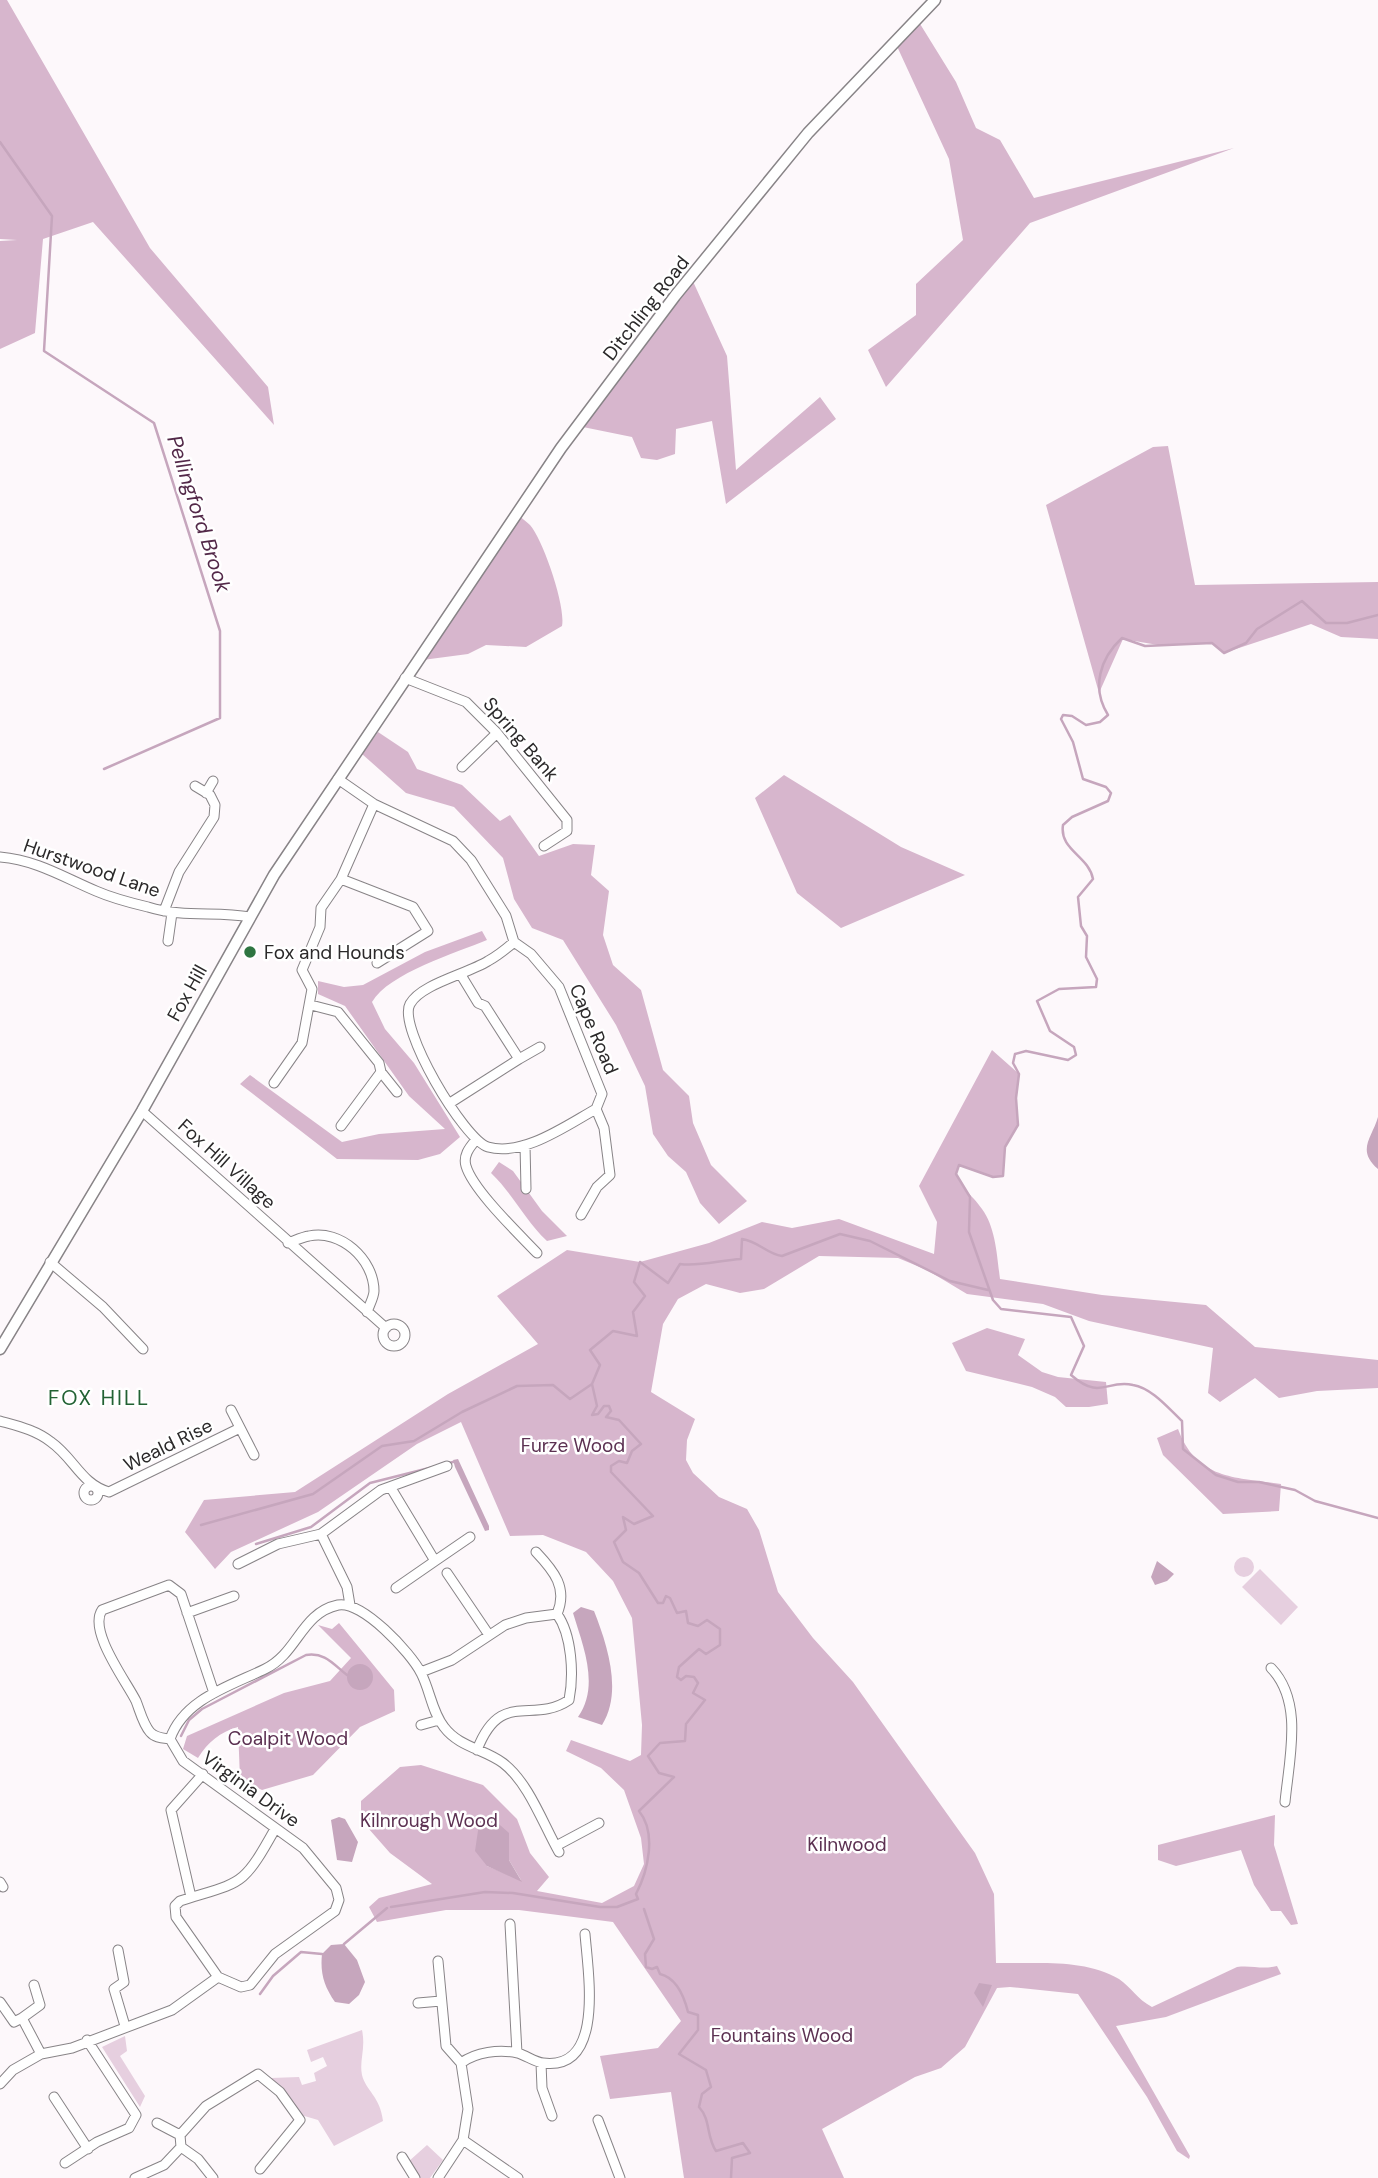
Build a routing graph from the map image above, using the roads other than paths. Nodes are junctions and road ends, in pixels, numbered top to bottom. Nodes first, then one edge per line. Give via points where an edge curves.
1 (935, 0) edge
2 (415, 661) joint
3 (405, 678) junction
4 (497, 733) junction
5 (462, 767) dead end
6 (338, 779) junction
7 (213, 781) dead end
8 (195, 786) dead end
9 (206, 793) junction
10 (374, 804) junction
11 (544, 846) dead end
12 (0, 857) edge
13 (341, 879) junction
14 (168, 912) junction
15 (250, 917) junction
16 (168, 941) dead end
17 (514, 942) junction
18 (377, 963) dead end
19 (461, 975) junction
20 (311, 1005) junction
21 (540, 1047) dead end
22 (519, 1059) junction
23 (381, 1072) junction
24 (274, 1083) dead end
25 (397, 1092) dead end
26 (450, 1103) junction
27 (596, 1108) junction
28 (142, 1111) junction
29 (341, 1126) dead end
30 (475, 1141) junction
31 (525, 1145) junction
32 (526, 1189) dead end
33 (581, 1215) dead end
34 (288, 1243) junction
35 (537, 1253) dead end
36 (50, 1262) junction
37 (367, 1312) junction
38 (386, 1328) dead end
39 (0, 1349) edge
40 (143, 1349) dead end
41 (231, 1410) dead end
42 (0, 1421) edge
43 (240, 1428) junction
44 (254, 1455) dead end
45 (447, 1466) dead end
46 (89, 1485) junction
47 (391, 1488) junction
48 (109, 1492) junction
49 (321, 1534) junction
50 (470, 1537) dead end
51 (537, 1552) dead end
52 (435, 1561) junction
53 (238, 1564) dead end
54 (447, 1573) dead end
55 (396, 1588) dead end
56 (234, 1596) dead end
57 (350, 1605) junction
58 (187, 1613) junction
59 (557, 1614) junction
60 (489, 1635) junction
61 (1271, 1668) dead end
62 (421, 1672) junction
63 (214, 1693) junction
64 (439, 1720) junction
65 (421, 1726) dead end
66 (170, 1739) junction
67 (477, 1750) junction
68 (203, 1774) junction
69 (1285, 1802) dead end
70 (599, 1823) dead end
71 (275, 1829) junction
72 (191, 1897) junction
73 (510, 1924) dead end
74 (585, 1934) dead end
75 (118, 1950) dead end
76 (438, 1961) dead end
77 (218, 1977) junction
78 (34, 1985) dead end
79 (442, 2001) junction
80 (0, 2002) edge
81 (418, 2003) dead end
82 (22, 2018) junction
83 (125, 2026) junction
84 (87, 2040) junction
85 (517, 2053) junction
86 (41, 2054) junction
87 (461, 2063) junction
88 (541, 2063) junction
89 (0, 2084) edge
90 (54, 2097) dead end
91 (552, 2116) dead end
92 (598, 2120) dead end
93 (157, 2123) dead end
94 (180, 2135) junction
95 (463, 2140) junction
96 (181, 2147) junction
97 (88, 2149) junction
98 (402, 2157) dead end
99 (65, 2163) dead end
100 (260, 2169) dead end
101 (135, 2178) edge
102 (213, 2178) edge
103 (415, 2178) edge
104 (438, 2178) edge
105 (518, 2178) edge
106 (620, 2178) edge

1 - 2 main road, Ditchling Road via 808,133 675,296 561,447
2 - 3 main road, Fox Hill
3 - 4 street, Spring Bank via 466,702
3 - 6 main road, Fox Hill
4 - 5 street
4 - 11 street, Spring Bank via 566,820 567,831
6 - 10 street, Cape Road
6 - 15 main road, Fox Hill
7 - 9 street
8 - 9 street
9 - 14 street via 215,805 214,817 178,872
10 - 13 street
10 - 17 street, Cape Road via 453,841 471,860 506,916
12 - 14 street, Hurstwood Lane via 38,863 98,892
13 - 18 street via 412,907 428,931
13 - 20 street via 321,908 320,927 302,970 312,989
14 - 15 street, Hurstwood Lane
14 - 16 street, Hurstwood Lane
15 - 28 main road, Fox Hill
17 - 19 street
17 - 27 street, Cape Road via 531,954 559,987 602,1094
19 - 22 street
19 - 26 street via 420,992 409,1006 407,1021
20 - 23 street via 338,1012 379,1063
20 - 24 street via 302,1043
21 - 22 street
22 - 26 street
23 - 25 street
23 - 29 street
26 - 30 street
27 - 31 street
27 - 33 street, Cape Road via 604,1128 610,1175
28 - 34 street, Fox Hill Village
28 - 36 main road, Fox Hill
30 - 31 street via 506,1149
30 - 35 street via 467,1150 466,1165 493,1205
31 - 32 street
34 - 37 street, Fox Hill Village
34 - 37 street via 311,1235 339,1238 355,1249 366,1265 374,1292
36 - 39 main road, Fox Hill
36 - 40 street
37 - 38 street, Fox Hill Village
41 - 43 street, Weald Rise
42 - 46 street, Weald Rise via 53,1443
43 - 44 street, Weald Rise
43 - 48 street, Weald Rise
45 - 47 street
46 - 48 street, Weald Rise
46 - 48 street, Weald Rise via 98,1493 95,1499
47 - 49 street via 360,1503
47 - 52 street
49 - 53 street via 278,1544
49 - 57 street via 347,1587
50 - 52 street
51 - 59 street via 559,1582 563,1600
52 - 55 street
54 - 60 street
56 - 58 street
57 - 62 street via 395,1640
57 - 63 street via 315,1614 279,1663
58 - 63 street
58 - 66 street, Virginia Drive via 181,1594 169,1586 99,1616 111,1660 148,1730
59 - 60 street via 526,1618
59 - 67 street via 565,1626 569,1700 559,1707 511,1710 490,1725
60 - 62 street via 452,1660
61 - 69 street via 1283,1684 1292,1714
62 - 64 street
63 - 66 street via 191,1707 175,1725
64 - 65 street
64 - 67 street via 458,1740
66 - 68 street, Virginia Drive via 183,1761
67 - 70 street via 514,1773 557,1849
68 - 71 street, Virginia Drive
68 - 72 street via 171,1810
71 - 72 street via 239,1883
71 - 77 street, Virginia Drive via 303,1849 336,1888 339,1900 335,1911 268,1961 250,1985 241,1987
72 - 77 street via 180,1901 174,1912
73 - 85 street
74 - 88 street via 589,2016 578,2054 564,2063
75 - 83 street via 124,1982 114,1989
76 - 79 street
77 - 83 street via 172,2010
78 - 82 street via 40,2006
79 - 81 street
79 - 87 street via 446,2046
80 - 82 street via 14,2022
82 - 86 street
83 - 84 street
84 - 86 street
84 - 97 street via 136,2115 129,2128
85 - 87 street via 472,2055
85 - 88 street
86 - 89 street via 13,2070
87 - 95 street via 468,2109
88 - 91 street via 542,2088
90 - 97 street
92 - 106 street
93 - 94 street
94 - 96 street
94 - 100 street via 206,2106 258,2074 305,2120
95 - 104 street
95 - 105 street
96 - 101 street via 164,2165
96 - 102 street
97 - 99 street
98 - 103 street

